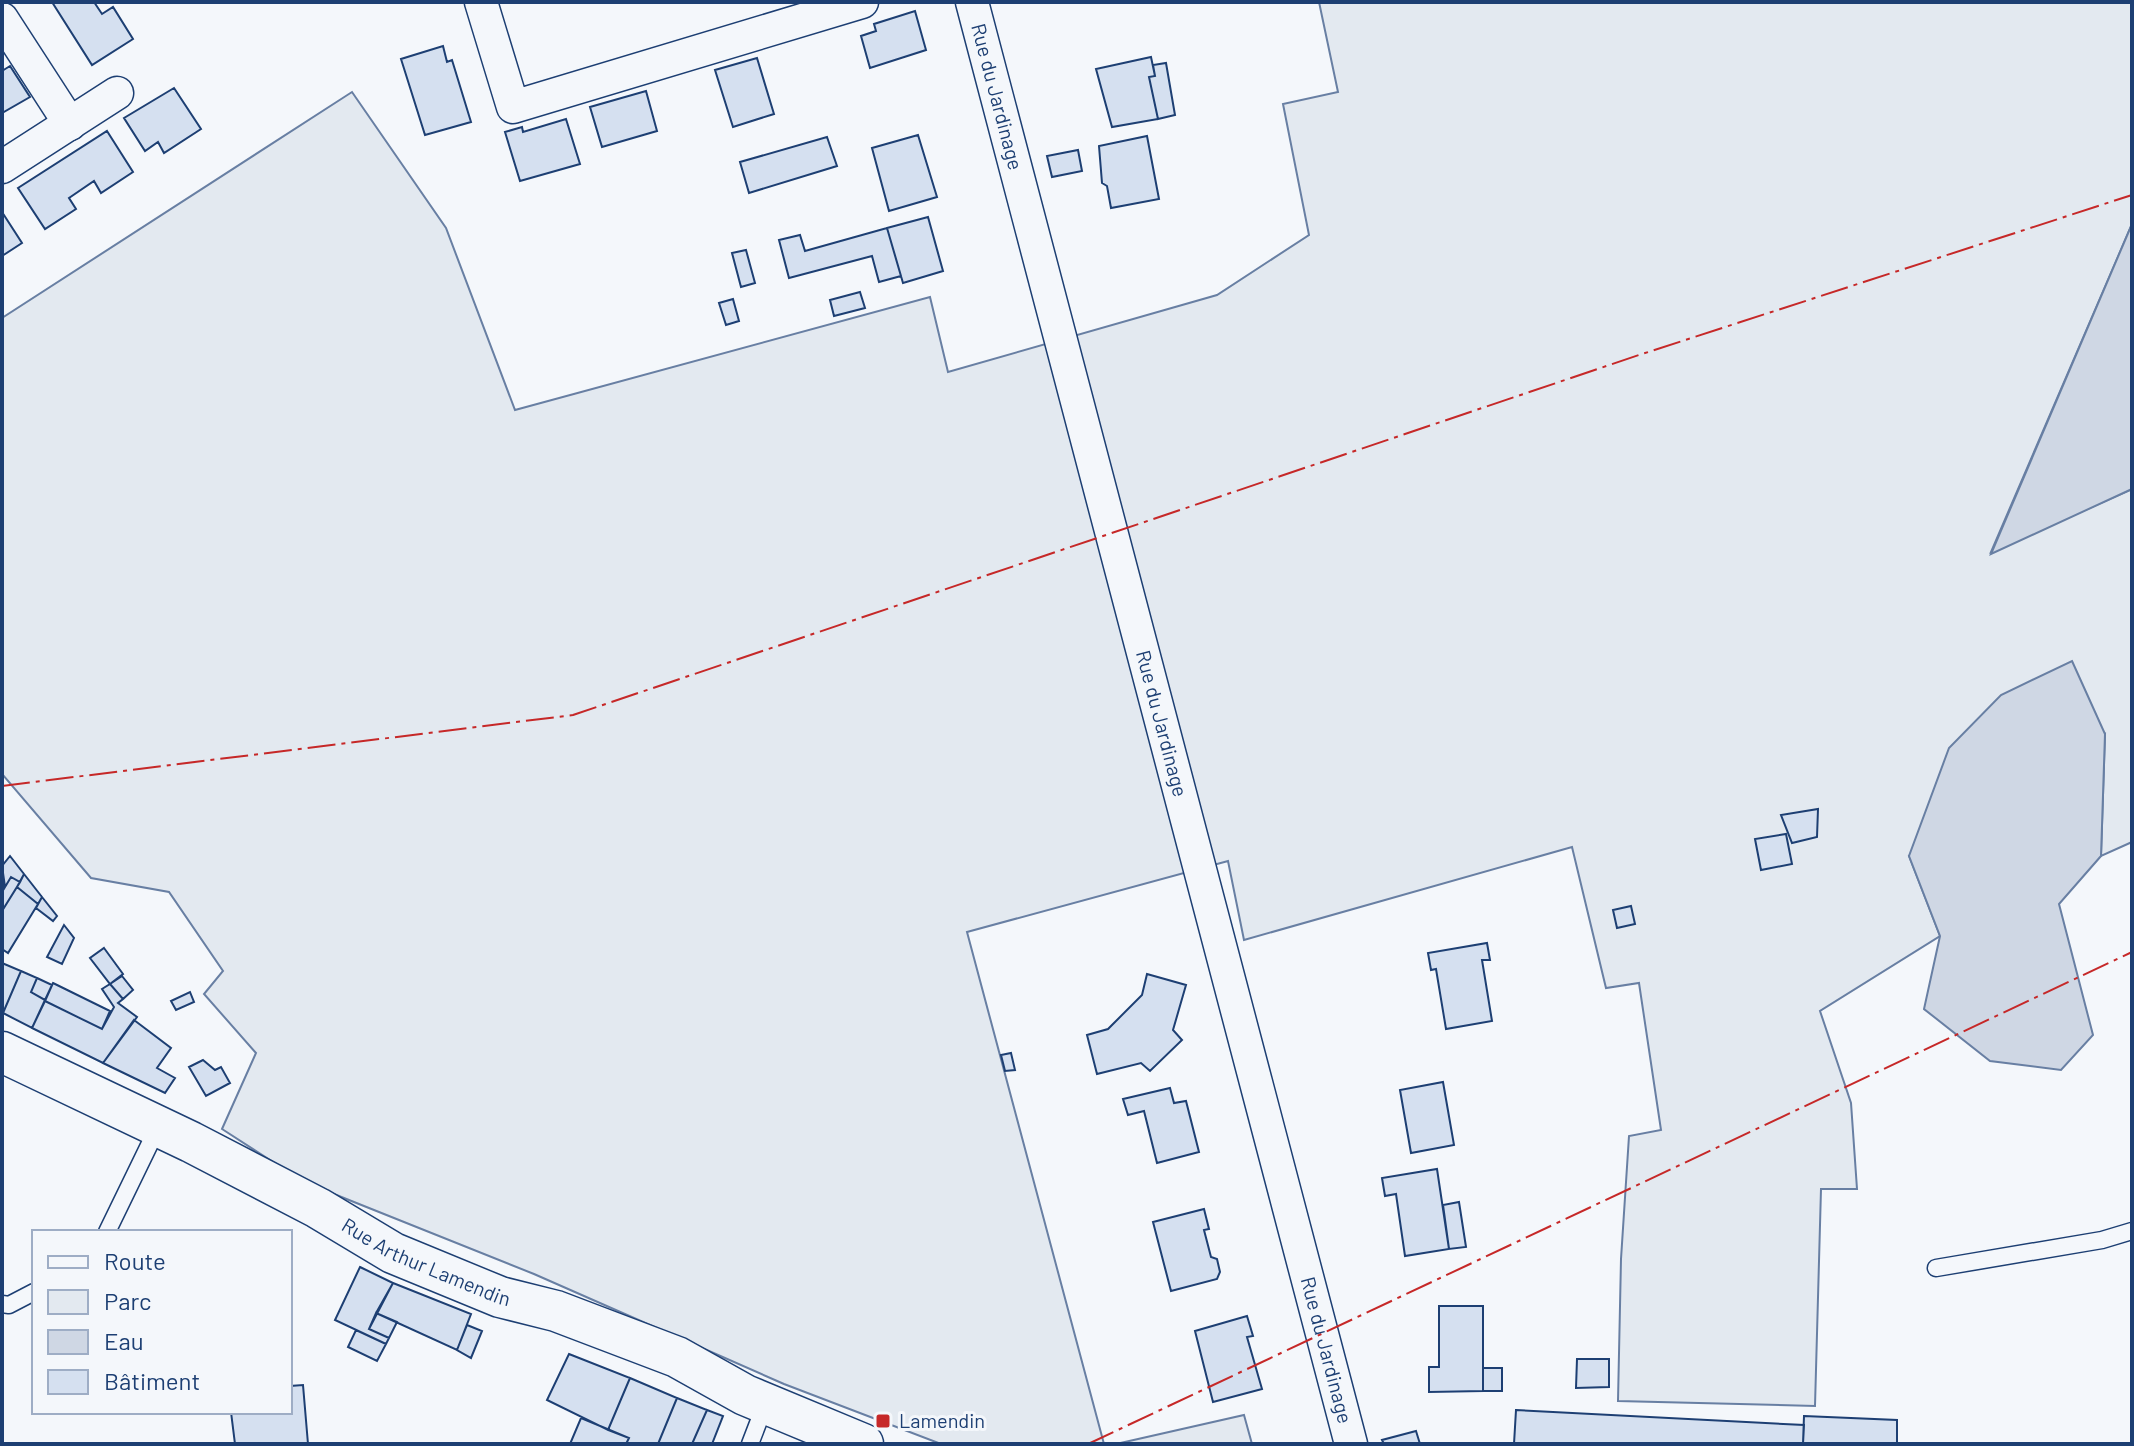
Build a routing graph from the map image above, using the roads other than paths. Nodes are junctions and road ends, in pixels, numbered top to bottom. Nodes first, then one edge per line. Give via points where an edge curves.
1 (481, 2) edge
2 (862, 2) edge
3 (972, 2) edge
4 (2, 19) edge
5 (117, 93) dead end
6 (70, 124) junction
7 (2, 167) edge
8 (2, 1052) edge
9 (158, 1127) junction
10 (108, 1230) edge
11 (2132, 1231) edge
12 (1936, 1268) dead end
13 (32, 1293) edge
14 (2, 1304) edge
15 (765, 1405) junction
16 (821, 1436) edge
17 (750, 1444) edge
18 (863, 1444) edge
19 (1351, 1444) edge

1 - 2 street via 513,107
3 - 19 street, Rue du Jardinage
4 - 6 street
5 - 6 street
6 - 7 street
8 - 9 street, Rue Arthur Lamendin
9 - 10 lane
9 - 15 street, Rue Arthur Lamendin via 318,1208 393,1253 500,1297 556,1311 677,1357
11 - 12 lane
13 - 14 lane
15 - 16 street, Rue Arthur Lamendin
15 - 17 lane
16 - 18 street, Rue Arthur Lamendin

